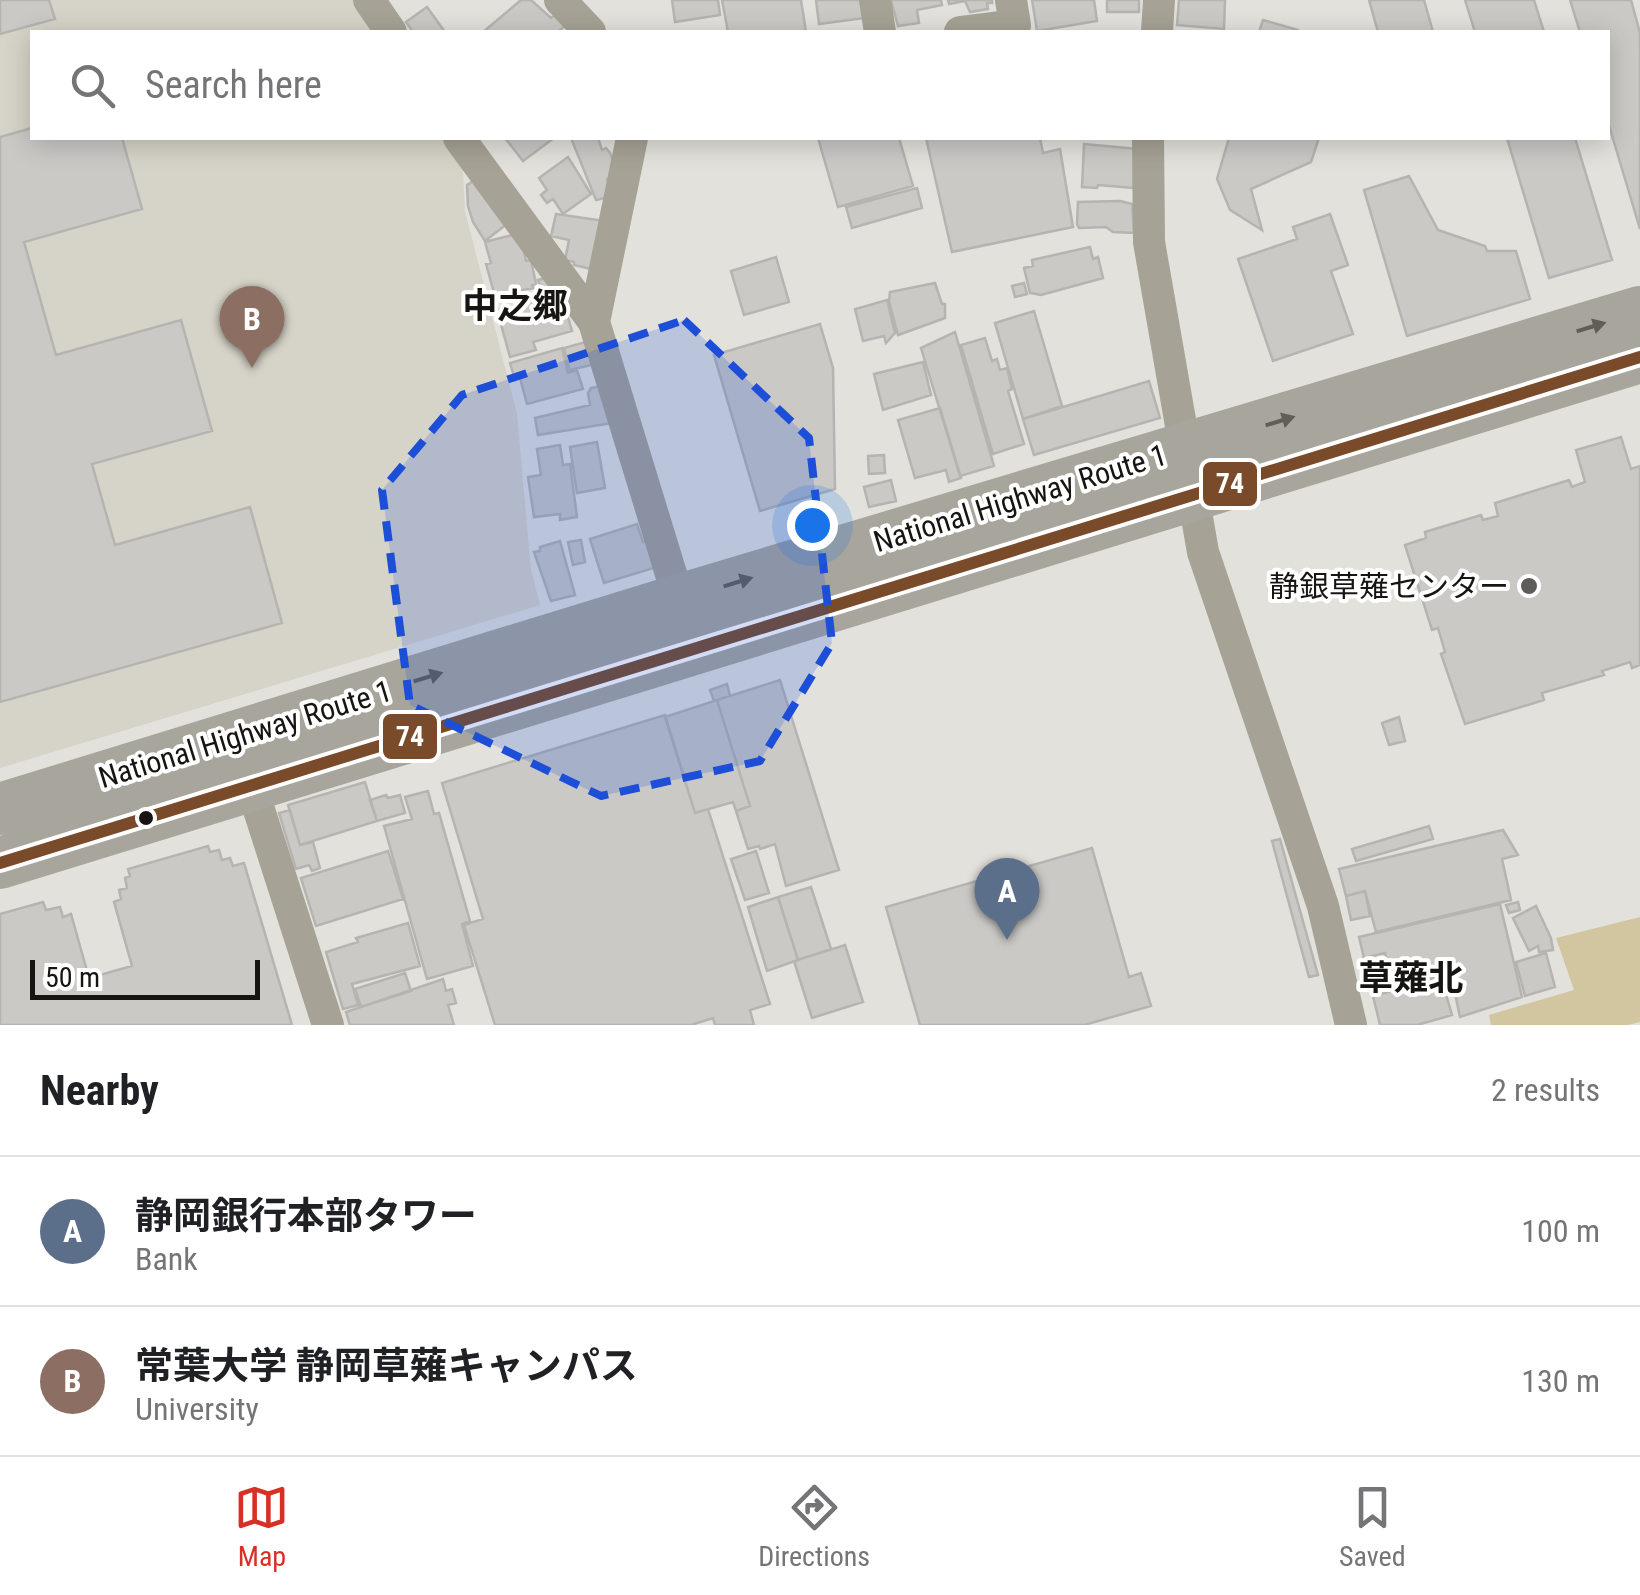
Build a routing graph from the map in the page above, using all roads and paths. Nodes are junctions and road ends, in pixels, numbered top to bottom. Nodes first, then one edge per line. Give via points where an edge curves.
1 (369, 0) edge
2 (560, 0) edge
3 (875, 0) edge
4 (1011, 0) edge
5 (1160, 0) edge
6 (390, 30) edge
7 (588, 30) edge
8 (880, 30) edge
9 (976, 30) edge
10 (1156, 30) edge
11 (460, 140) edge
12 (632, 140) edge
13 (1148, 140) edge
14 (1640, 312) edge
15 (594, 322) junction
16 (1640, 357) edge
17 (1189, 473) junction
18 (679, 600) junction
19 (250, 785) junction
20 (0, 809) edge
21 (0, 862) edge
22 (328, 1025) edge
23 (1350, 1025) edge

1 - 6 street
2 - 7 street
3 - 8 street
4 - 9 street via 1015,25
5 - 10 street
11 - 15 street
12 - 15 street
13 - 17 street via 1148,242
17 -> 14 highway, National Highway Route 1
15 - 18 street
16 - 17 highway, National Highway Route 1
18 -> 17 highway, National Highway Route 1
17 - 19 highway, National Highway Route 1
17 - 23 street via 1204,552 1323,906
20 -> 18 highway, National Highway Route 1
19 - 21 highway, National Highway Route 1
19 - 22 street

